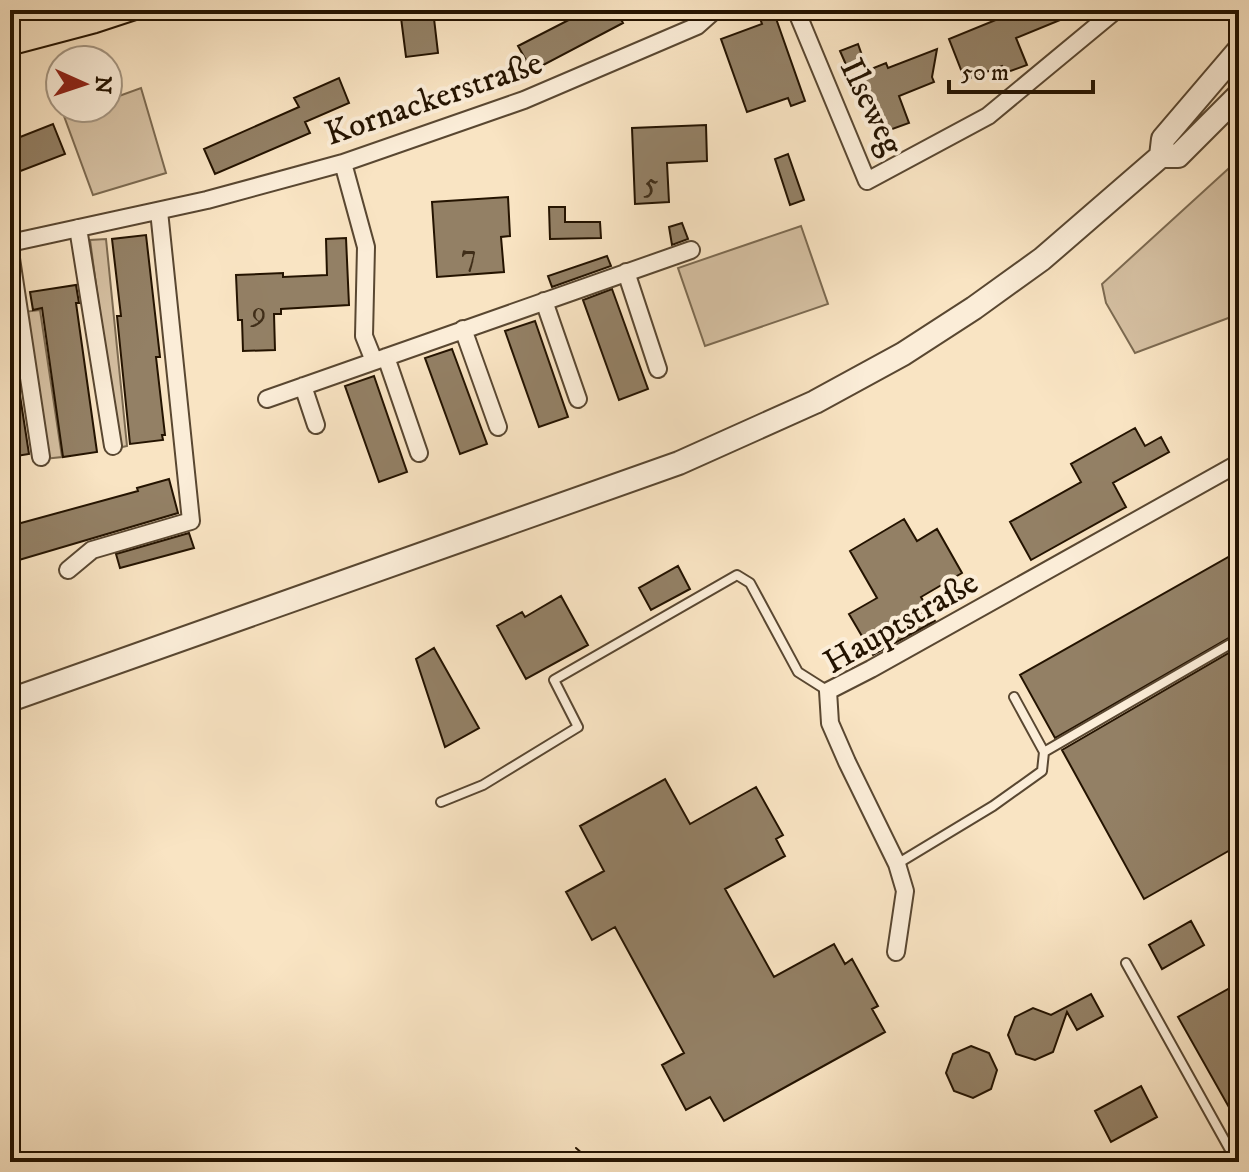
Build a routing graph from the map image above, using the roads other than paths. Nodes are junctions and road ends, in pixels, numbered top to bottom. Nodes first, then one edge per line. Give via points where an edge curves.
1 (715, 10) edge
2 (796, 10) edge
3 (1116, 10) edge
4 (1239, 50) edge
5 (1239, 95) edge
6 (1161, 156) junction
7 (343, 163) junction
8 (159, 211) junction
9 (78, 228) junction
10 (10, 243) edge
11 (691, 250) dead end
12 (10, 252) edge
13 (626, 272) junction
14 (544, 301) junction
15 (463, 329) junction
16 (380, 359) junction
17 (658, 369) dead end
18 (303, 386) junction
19 (267, 399) dead end
20 (578, 399) dead end
21 (316, 425) dead end
22 (498, 427) dead end
23 (113, 446) dead end
24 (419, 453) dead end
25 (41, 457) dead end
26 (1239, 463) edge
27 (68, 570) dead end
28 (1239, 639) edge
29 (828, 691) junction
30 (1014, 697) dead end
31 (10, 700) edge
32 (1044, 752) junction
33 (441, 802) dead end
34 (897, 864) junction
35 (896, 952) dead end
36 (1126, 963) dead end
37 (1235, 1159) edge
38 (1224, 1162) edge

1 - 7 street, Kornackerstraße via 697,26 524,100
2 - 3 street, Ilseweg via 867,181 988,116
4 - 6 street via 1163,139
5 - 6 street via 1178,156
6 - 31 street via 996,292 903,354 815,402 679,463
7 - 8 street, Kornackerstraße
7 - 16 street via 366,247 364,336
8 - 9 street, Kornackerstraße
8 - 27 street via 191,521 92,550
9 - 10 street, Kornackerstraße
9 - 23 street
11 - 13 street
12 - 25 street
13 - 14 street
13 - 17 street
14 - 15 street
14 - 20 street
15 - 16 street
15 - 22 street
16 - 18 street
16 - 24 street
18 - 19 street
18 - 21 street
26 - 29 street, Hauptstraße
28 - 32 lane
29 - 33 lane via 798,672 750,583 737,575 554,680 578,727 483,785
29 - 34 street, Hauptstraße via 830,723
30 - 32 lane
32 - 34 lane via 1042,771
34 - 35 street, Hauptstraße via 905,891
36 - 37 lane
37 - 38 lane

